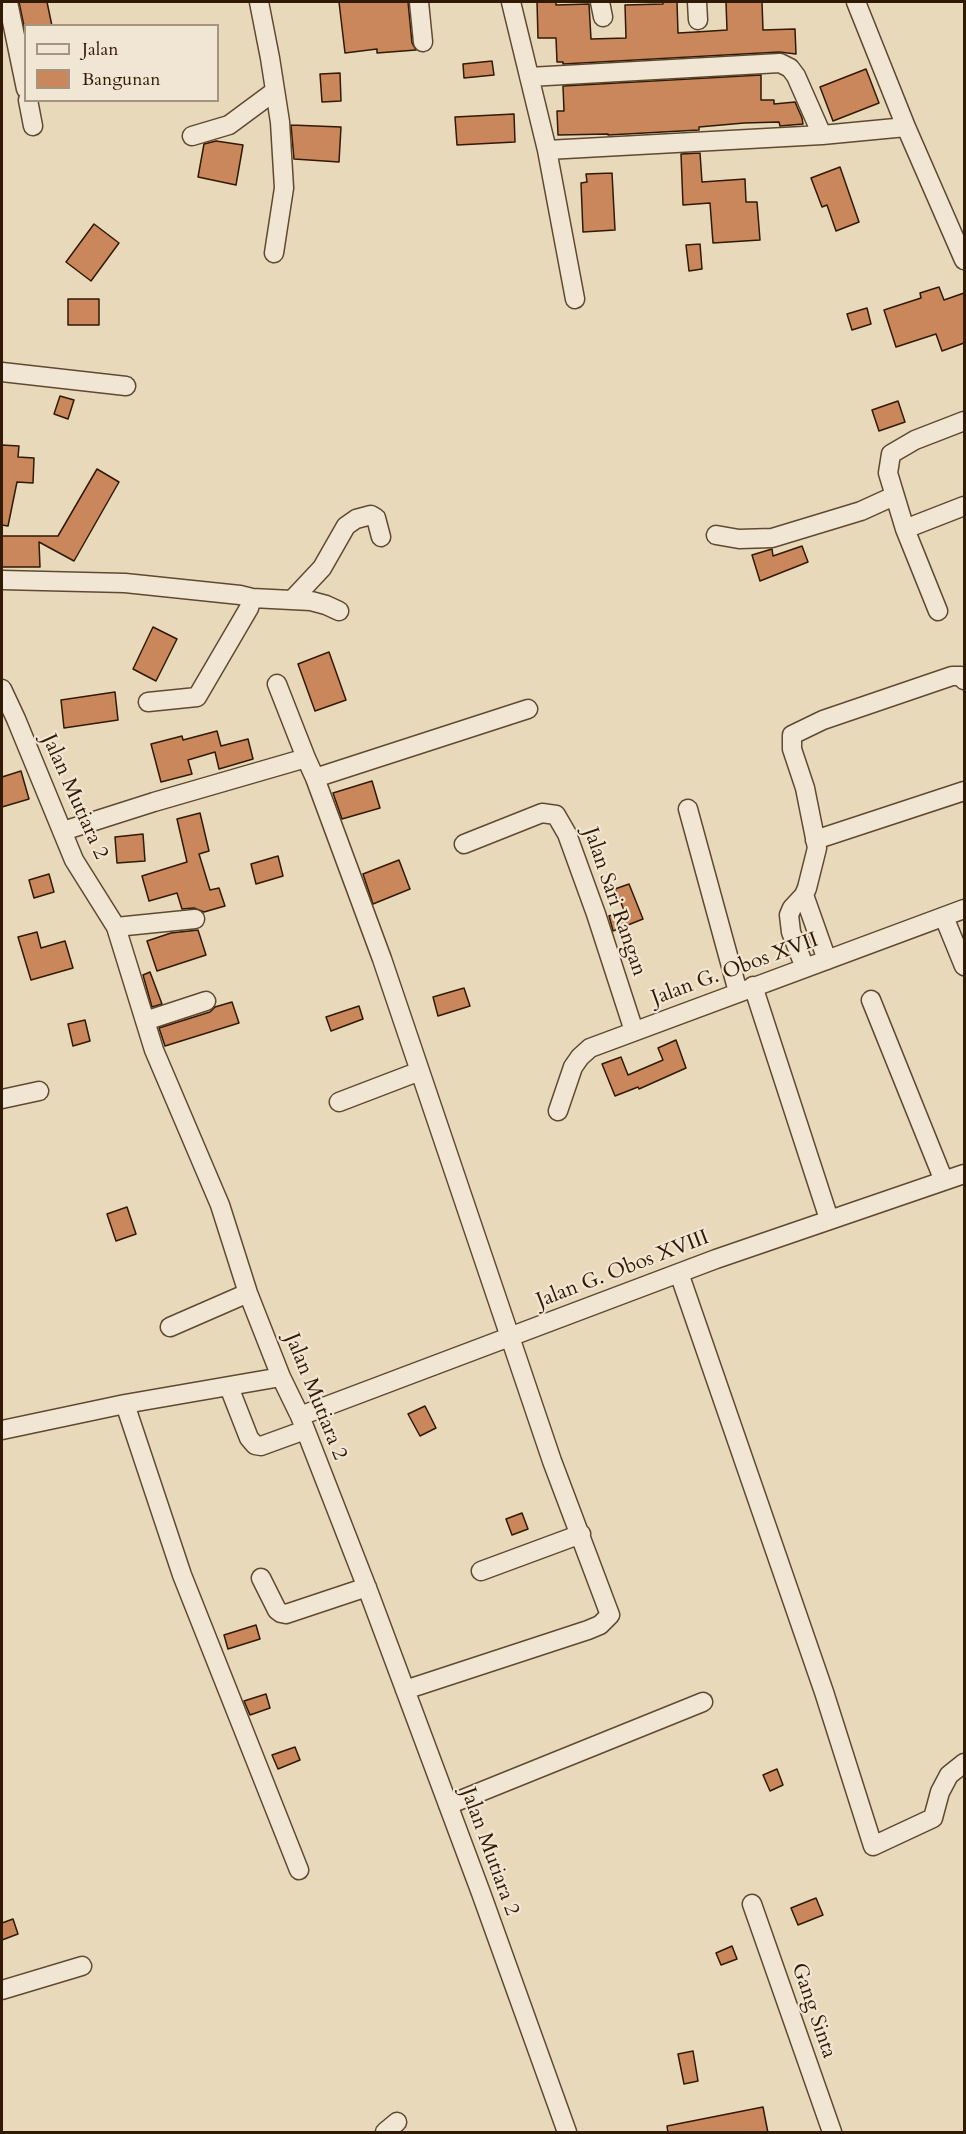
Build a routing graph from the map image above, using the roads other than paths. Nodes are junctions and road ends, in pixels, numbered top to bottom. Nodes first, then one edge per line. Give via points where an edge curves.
1 (8, 2) edge
2 (259, 2) edge
3 (419, 2) edge
4 (511, 2) edge
5 (856, 2) edge
6 (423, 42) dead end
7 (530, 77) junction
8 (24, 79) edge
9 (275, 91) junction
10 (28, 102) edge
11 (33, 126) dead end
12 (906, 127) junction
13 (822, 135) junction
14 (192, 136) dead end
15 (546, 150) junction
16 (274, 253) dead end
17 (964, 260) edge
18 (575, 299) dead end
19 (2, 372) edge
20 (126, 386) dead end
21 (964, 421) edge
22 (894, 496) junction
23 (964, 506) edge
24 (905, 529) junction
25 (716, 535) dead end
26 (381, 537) dead end
27 (2, 580) edge
28 (252, 598) junction
29 (292, 600) junction
30 (339, 611) dead end
31 (939, 611) dead end
32 (964, 680) edge
33 (277, 684) dead end
34 (2, 694) edge
35 (148, 702) dead end
36 (528, 709) dead end
37 (306, 758) junction
38 (315, 778) junction
39 (964, 791) edge
40 (688, 809) dead end
41 (63, 831) junction
42 (815, 840) junction
43 (464, 844) dead end
44 (804, 895) junction
45 (964, 909) edge
46 (944, 917) junction
47 (195, 919) dead end
48 (116, 927) junction
49 (827, 960) junction
50 (964, 966) edge
51 (805, 968) junction
52 (746, 989) junction
53 (871, 1000) dead end
54 (206, 1001) dead end
55 (145, 1021) junction
56 (634, 1031) junction
57 (420, 1071) junction
58 (39, 1091) dead end
59 (2, 1099) edge
60 (339, 1102) dead end
61 (558, 1111) dead end
62 (964, 1174) edge
63 (944, 1181) junction
64 (829, 1219) junction
65 (679, 1273) junction
66 (248, 1293) junction
67 (170, 1327) dead end
68 (511, 1337) junction
69 (281, 1377) junction
70 (229, 1387) junction
71 (125, 1404) junction
72 (302, 1423) junction
73 (2, 1430) edge
74 (580, 1534) junction
75 (481, 1570) dead end
76 (261, 1578) dead end
77 (367, 1587) junction
78 (405, 1690) junction
79 (703, 1702) dead end
80 (964, 1763) edge
81 (448, 1805) junction
82 (299, 1870) dead end
83 (752, 1904) dead end
84 (82, 1966) dead end
85 (2, 1990) edge
86 (567, 2133) edge
87 (832, 2133) edge

1 - 8 street
2 - 9 street
3 - 6 street
4 - 7 street
5 - 12 street
7 - 13 street via 780,63 796,76
7 - 15 street
9 - 14 street via 229,125
9 - 16 street via 284,188
10 - 11 street
12 - 13 street
12 - 17 street
13 - 15 street
15 - 18 street
19 - 20 street
21 - 22 street via 891,454 888,473
22 - 24 street
22 - 25 street via 861,511 772,538
23 - 24 street
24 - 31 street
26 - 29 street via 374,516 367,515 346,526 322,568
27 - 28 street via 125,583
28 - 29 street
28 - 35 street via 197,697
29 - 30 street via 311,601
32 - 42 street via 952,676 823,720 792,735
33 - 37 street
34 - 41 street, Jalan Mutiara 2
36 - 38 street
37 - 38 street
37 - 41 street
38 - 57 street
39 - 42 street
40 - 52 street
41 - 48 street, Jalan Mutiara 2 via 74,860
42 - 44 street via 817,848
43 - 56 street, Jalan Sari Rangan via 542,813 556,814 593,904
44 - 49 street
44 - 51 street via 792,908 788,923
45 - 46 street, Jalan G. Obos XVII
46 - 49 street, Jalan G. Obos XVII
46 - 50 street
47 - 48 street
48 - 55 street, Jalan Mutiara 2
49 - 51 street, Jalan G. Obos XVII
51 - 52 street, Jalan G. Obos XVII
52 - 56 street, Jalan G. Obos XVII
52 - 64 street
53 - 63 street
54 - 55 street
55 - 66 street, Jalan Mutiara 2 via 220,1205
56 - 61 street, Jalan G. Obos XVII via 590,1048 580,1057
57 - 60 street
57 - 68 street
58 - 59 street
62 - 63 street, Jalan G. Obos XVIII
63 - 64 street, Jalan G. Obos XVIII
64 - 65 street, Jalan G. Obos XVIII
65 - 68 street, Jalan G. Obos XVIII
65 - 80 street via 873,1846 933,1818 949,1775
66 - 67 street
66 - 69 street, Jalan Mutiara 2
68 - 72 street, Jalan G. Obos XVIII
68 - 74 street
69 - 70 street
69 - 72 street, Jalan Mutiara 2
70 - 71 street
70 - 72 street, Jalan G. Obos XVIII via 255,1445 261,1446
71 - 73 street
71 - 82 street via 182,1575
72 - 77 street, Jalan Mutiara 2
74 - 75 street
74 - 78 street via 609,1606 608,1619 588,1630
76 - 77 street via 278,1610 286,1614
77 - 78 street, Jalan Mutiara 2
78 - 81 street, Jalan Mutiara 2
79 - 81 street
81 - 86 street, Jalan Mutiara 2
83 - 87 street, Gang Sinta
84 - 85 street

